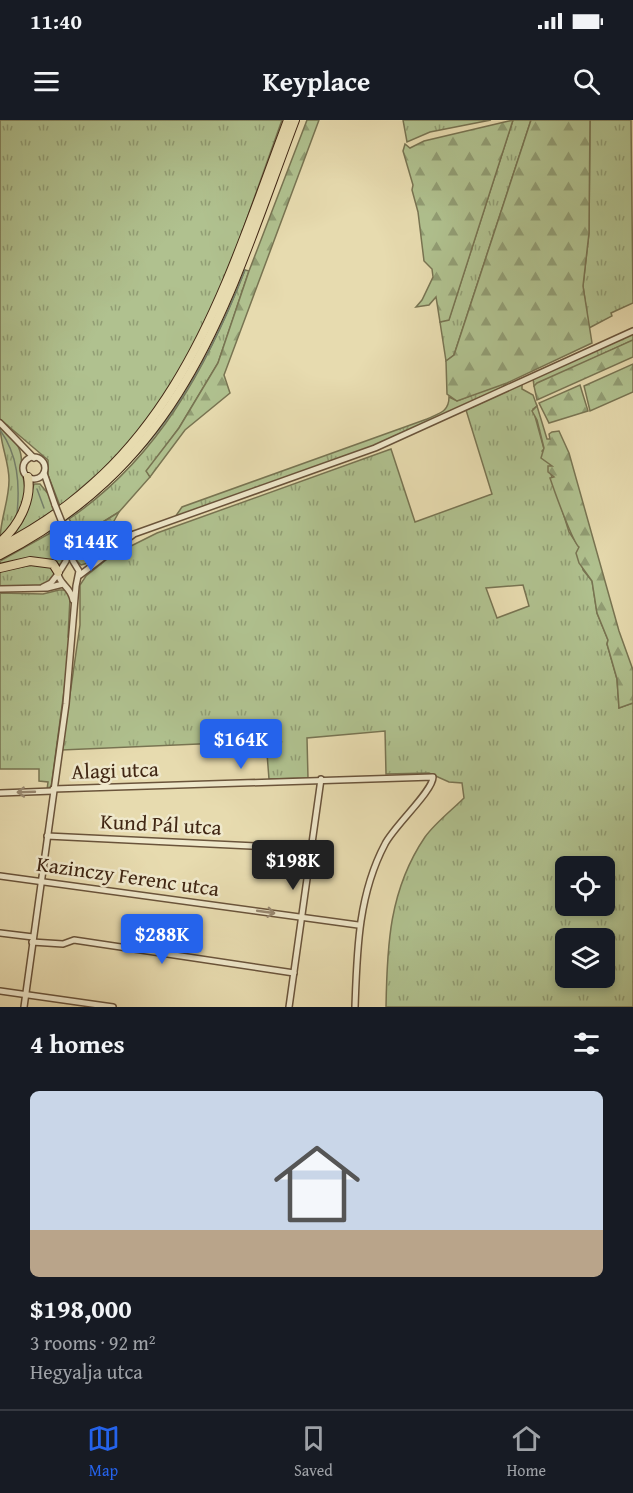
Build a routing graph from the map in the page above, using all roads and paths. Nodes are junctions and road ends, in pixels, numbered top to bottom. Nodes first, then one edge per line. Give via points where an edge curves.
1 (288, 120) edge
2 (295, 120) edge
3 (633, 331) edge
4 (0, 423) edge
5 (15, 439) junction
6 (34, 458) junction
7 (26, 461) junction
8 (44, 473) junction
9 (32, 478) junction
10 (51, 495) junction
11 (66, 539) junction
12 (0, 544) edge
13 (0, 555) edge
14 (101, 561) junction
15 (64, 564) junction
16 (76, 566) junction
17 (0, 568) edge
18 (58, 573) junction
19 (80, 575) junction
20 (77, 582) junction
21 (65, 585) junction
22 (0, 589) edge
23 (39, 589) junction
24 (75, 611) junction
25 (321, 779) junction
26 (53, 790) junction
27 (0, 793) edge
28 (47, 836) junction
29 (274, 847) dead end
30 (0, 876) edge
31 (40, 881) junction
32 (302, 917) junction
33 (358, 925) junction
34 (0, 933) edge
35 (33, 940) junction
36 (294, 973) junction
37 (0, 991) edge
38 (25, 995) junction
39 (24, 1007) edge
40 (113, 1007) edge
41 (289, 1007) edge
42 (356, 1007) edge

1 - 12 highway via 214,314 171,394 139,437 104,473 53,515
2 - 13 highway via 220,316 177,398 145,441 109,479 57,521
3 - 14 street via 375,448 153,525 126,538
4 - 5 street
5 - 6 street
5 - 7 street
6 - 7 street
6 - 8 street via 44,463
7 - 9 street via 24,468
8 - 9 street
8 - 10 street
9 - 10 street
9 - 12 highway via 21,517
10 - 11 street, bridge
11 - 15 street
11 - 16 street
14 - 16 street
14 - 19 street
15 - 16 street
15 - 18 street
16 - 19 street
17 - 18 highway via 38,561 53,564
18 - 21 street
18 - 23 street via 51,583
19 - 20 street
20 - 21 street
20 - 24 street
21 - 23 street
21 - 24 street via 72,592
22 - 23 street
24 - 26 street
25 - 26 street, Alagi utca
25 - 32 street
25 - 33 street, Alagi utca via 429,775 434,779 384,844
26 -> 27 street, Alagi utca
26 - 28 street
28 - 29 street, Kund Pál utca
28 - 31 street
30 - 31 street, Kazinczy Ferenc utca
31 -> 32 street, Kazinczy Ferenc utca
31 - 35 street
32 - 33 street, Kazinczy Ferenc utca
32 - 36 street
33 - 42 street
34 - 35 street
35 - 36 street via 63,944 74,940
35 - 38 street
36 - 41 street
37 - 38 street
38 - 39 street
38 - 40 street

